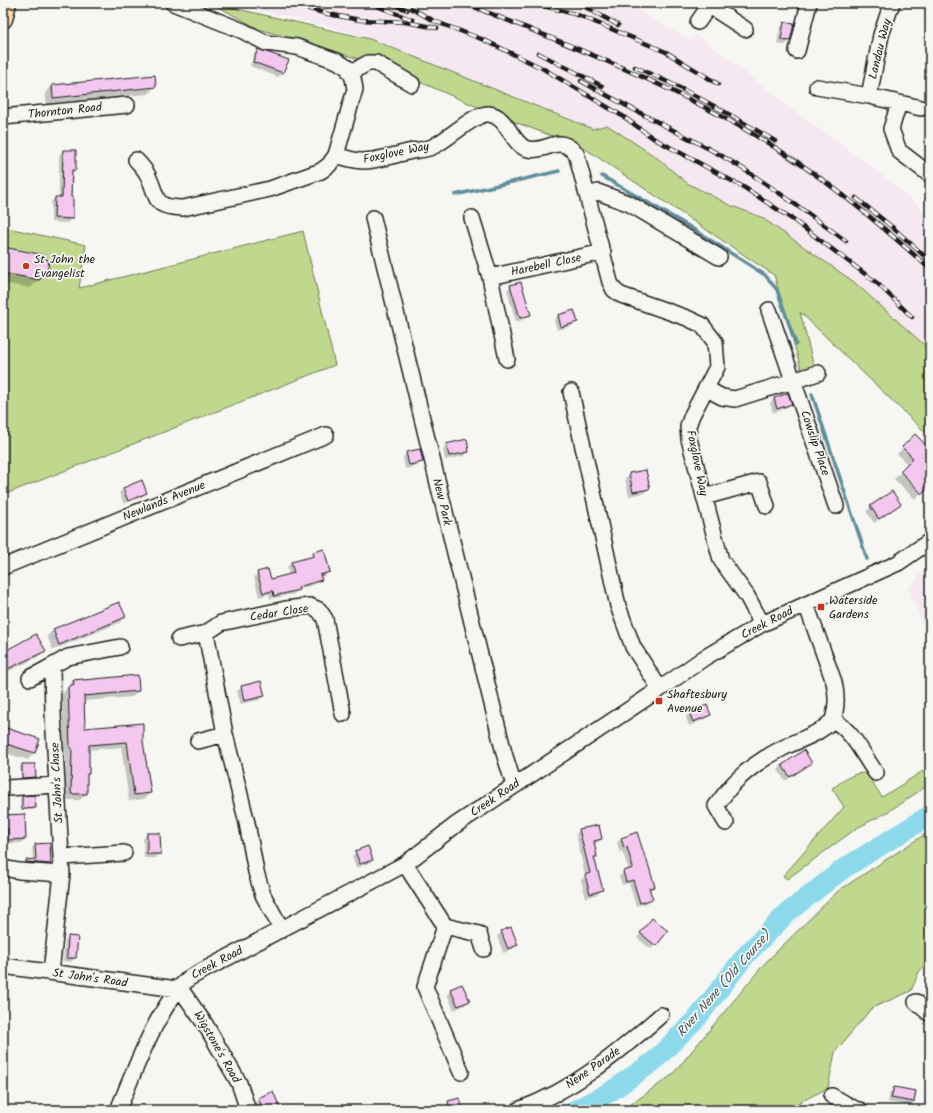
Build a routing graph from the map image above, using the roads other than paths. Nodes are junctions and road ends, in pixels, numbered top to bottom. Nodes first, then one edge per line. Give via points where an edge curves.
1 (7, 3) edge
2 (173, 3) edge
3 (809, 3) edge
4 (892, 3) edge
5 (707, 4) edge
6 (3, 19) edge
7 (698, 22) dead end
8 (745, 29) dead end
9 (797, 51) dead end
10 (350, 73) junction
11 (412, 84) dead end
12 (817, 87) dead end
13 (869, 96) junction
14 (899, 103) junction
15 (127, 105) dead end
16 (921, 108) dead end
17 (3, 117) edge
18 (336, 155) junction
19 (136, 160) dead end
20 (929, 174) dead end
21 (588, 195) junction
22 (372, 218) dead end
23 (472, 218) dead end
24 (603, 252) junction
25 (719, 257) dead end
26 (490, 277) junction
27 (769, 310) dead end
28 (507, 359) dead end
29 (818, 374) dead end
30 (793, 381) junction
31 (707, 389) junction
32 (571, 392) dead end
33 (326, 435) dead end
34 (704, 497) junction
35 (767, 506) dead end
36 (836, 506) dead end
37 (930, 541) edge
38 (3, 567) edge
39 (806, 604) junction
40 (762, 624) junction
41 (206, 633) junction
42 (179, 638) dead end
43 (120, 647) dead end
44 (52, 666) junction
45 (30, 678) dead end
46 (660, 689) junction
47 (343, 714) dead end
48 (833, 720) junction
49 (225, 734) junction
50 (198, 740) dead end
51 (876, 774) dead end
52 (57, 785) junction
53 (514, 785) junction
54 (6, 788) dead end
55 (726, 823) dead end
56 (124, 853) dead end
57 (62, 857) junction
58 (405, 864) junction
59 (3, 868) edge
60 (62, 874) junction
61 (445, 926) junction
62 (282, 930) junction
63 (484, 949) dead end
64 (3, 966) edge
65 (51, 972) junction
66 (178, 988) junction
67 (916, 1002) dead end
68 (930, 1014) edge
69 (660, 1015) dead end
70 (461, 1072) dead end
71 (832, 1096) dead end
72 (118, 1110) edge
73 (248, 1110) edge
74 (518, 1110) edge
75 (860, 1110) edge

1 - 6 main road
2 - 10 street via 266,43 297,47 337,61 348,68
3 - 9 street
4 - 13 street, Landau Way via 881,35
5 - 7 street
5 - 8 street
10 - 11 street via 368,63 376,63
10 - 18 street via 355,89
12 - 13 street, Landau Way
13 - 14 street, Landau Way
14 - 16 street, Landau Way
14 - 20 street via 891,129 899,150
15 - 17 street, Thornton Road
18 - 19 street via 321,171 270,189 183,208 161,204 156,198 150,179
18 - 21 street, Foxglove Way via 364,161 432,147 478,115 487,113 496,115 527,149 560,143 568,145 576,153
21 - 24 street, Foxglove Way
21 - 25 street via 598,192 630,204
22 - 53 street, New Park
23 - 26 street
24 - 26 street, Harebell Close
24 - 31 street, Foxglove Way via 614,290 621,295 702,325 715,342 717,367
26 - 28 street
27 - 30 street, Cowslip Place
29 - 30 street
30 - 31 street via 735,399 722,397
30 - 36 street, Cowslip Place
31 - 34 street, Foxglove Way via 688,426
32 - 46 street via 618,606 633,647
33 - 38 street, Newlands Avenue
34 - 35 street via 759,482
34 - 40 street, Foxglove Way via 721,560 747,596
37 - 39 street, Creek Road via 898,563
39 - 40 street, Creek Road
39 - 48 street via 834,682 837,695
40 - 46 street, Creek Road via 704,658
41 - 42 street, Cedar Close
41 - 47 street, Cedar Close via 221,623 286,609 310,606 319,610 324,619
41 - 49 street
43 - 44 street via 68,656
44 - 45 street
44 - 52 street, St John's Chase
46 - 53 street, Creek Road
48 - 51 street via 848,731 861,764
48 - 55 street via 810,737 786,746 762,761 734,783 716,806
49 - 50 street
49 - 62 street via 256,872 263,895
52 - 54 street
52 - 57 street, St John's Chase
53 - 58 street, Creek Road
56 - 57 street
57 - 60 street, St John's Chase
58 - 61 street
58 - 62 street, Creek Road
59 - 60 street
60 - 65 street, St John's Chase
61 - 63 street via 479,934
61 - 70 street via 426,987
62 - 66 street, Creek Road via 189,978
64 - 65 street, St John's Road
65 - 66 street, St John's Road
66 - 72 street, Creek Road via 149,1039
66 - 73 street, Wigstone's Road via 205,1024 239,1083
67 - 68 street
69 - 74 street, Nene Parade via 628,1044 592,1071 561,1091
71 - 75 street

